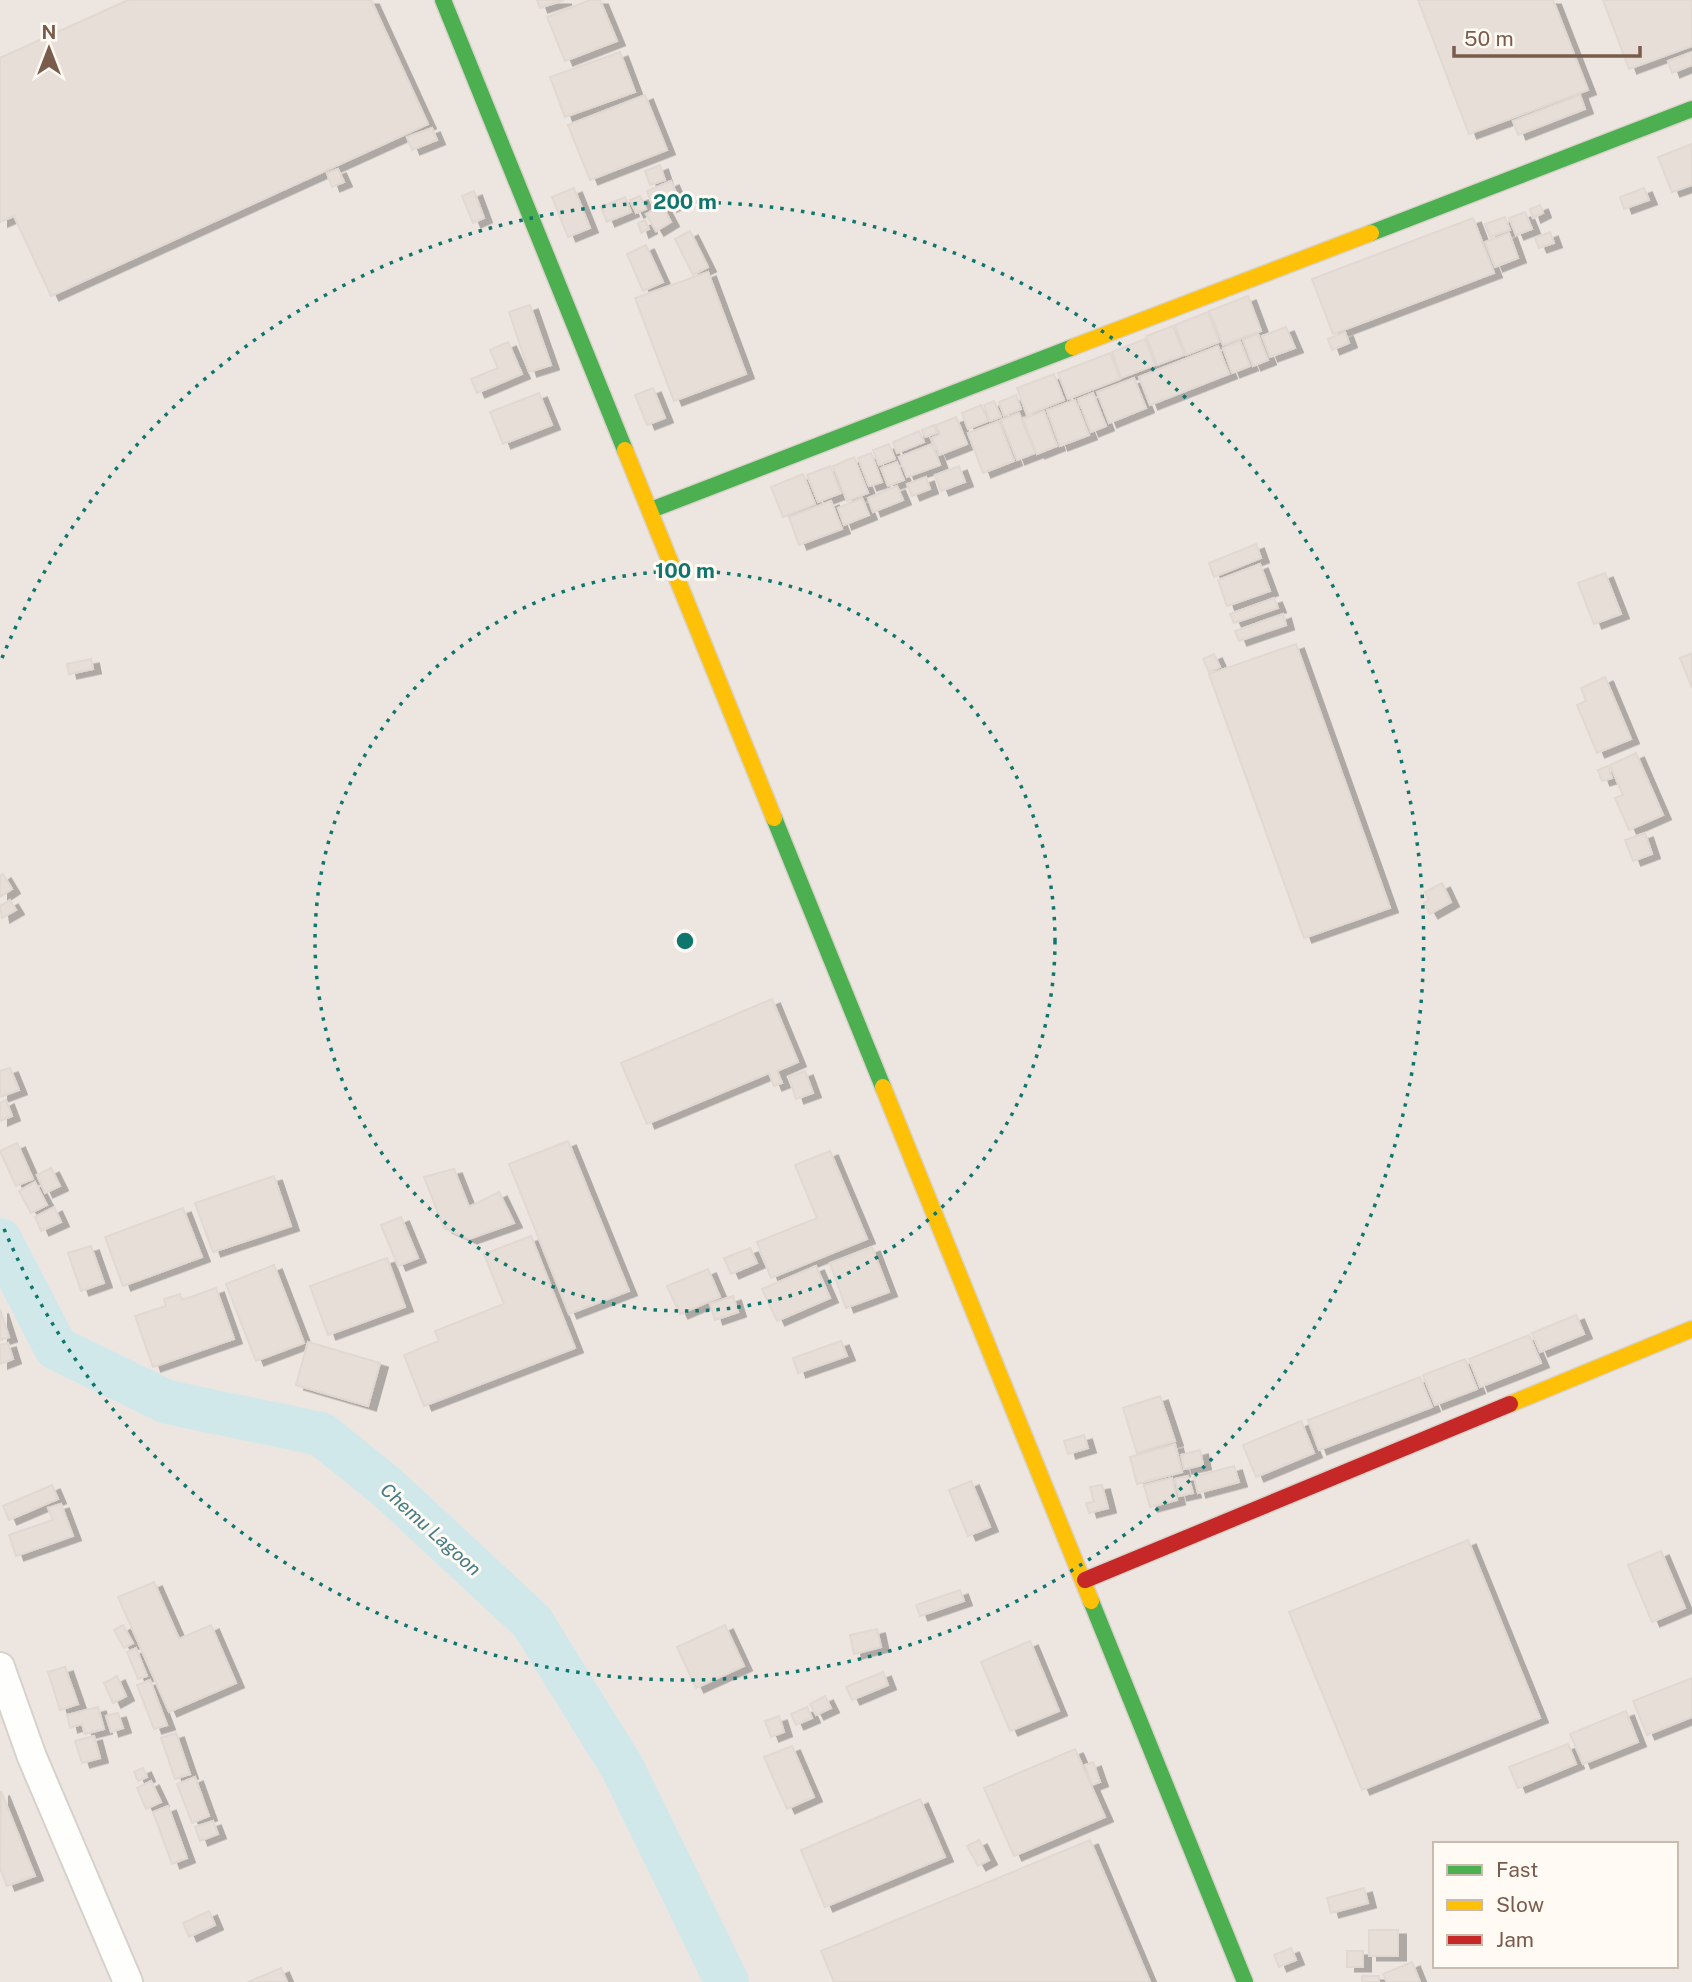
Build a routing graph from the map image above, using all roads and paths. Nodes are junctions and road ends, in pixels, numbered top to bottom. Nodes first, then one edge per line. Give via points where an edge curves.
1 (443, 0) edge
2 (1692, 109) edge
3 (651, 510) junction
4 (1692, 1329) edge
5 (1085, 1580) junction
6 (0, 1667) edge
7 (128, 1982) edge
8 (1245, 1982) edge

1 - 3 street
2 - 3 street
3 - 5 street
4 - 5 street
5 - 8 street
6 - 7 street via 32,1756

